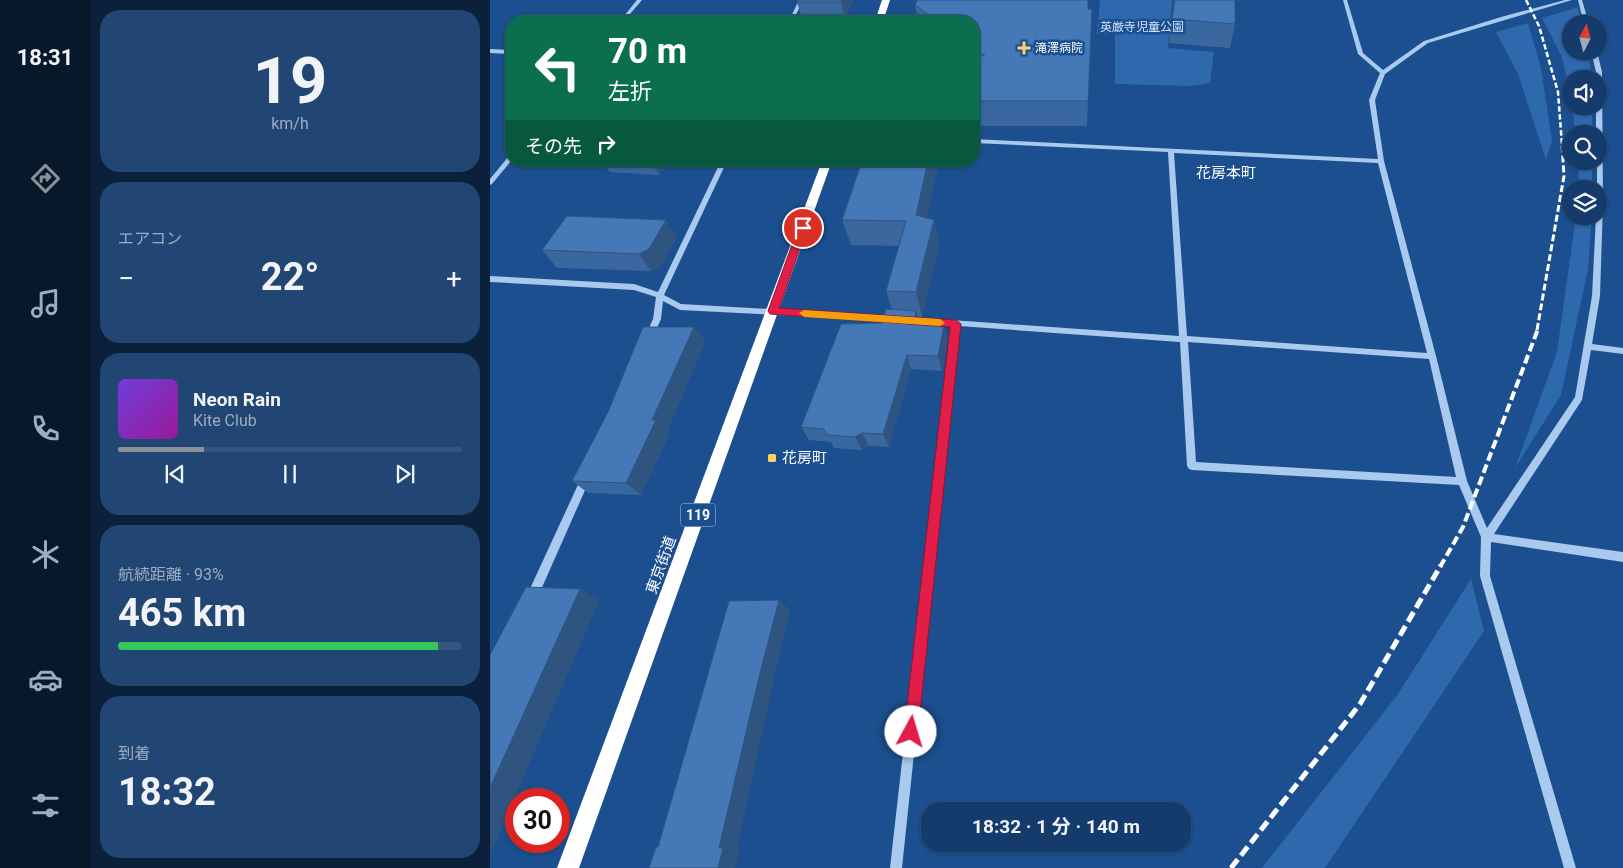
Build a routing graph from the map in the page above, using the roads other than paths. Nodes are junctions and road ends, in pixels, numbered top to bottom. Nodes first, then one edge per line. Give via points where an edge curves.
1 (640, 0) edge
2 (801, 0) edge
3 (886, 0) edge
4 (1345, 0) edge
5 (1570, 0) edge
6 (1580, 0) edge
7 (627, 15) edge
8 (794, 15) edge
9 (880, 15) edge
10 (1584, 15) edge
11 (490, 51) edge
12 (505, 52) edge
13 (1596, 60) edge
14 (1383, 73) junction
15 (980, 141) edge
16 (1170, 151) junction
17 (1381, 161) junction
18 (505, 164) edge
19 (721, 167) edge
20 (825, 167) edge
21 (490, 183) edge
22 (490, 279) edge
23 (660, 296) junction
24 (773, 311) junction
25 (956, 324) junction
26 (1184, 338) junction
27 (645, 345) edge
28 (1587, 346) junction
29 (1623, 351) edge
30 (1432, 356) junction
31 (589, 471) edge
32 (1462, 481) junction
33 (1486, 537) junction
34 (1623, 558) edge
35 (529, 604) edge
36 (568, 868) edge
37 (896, 868) edge
38 (1570, 868) edge

1 - 7 street
2 - 8 street
3 - 9 highway
4 - 14 street via 1361,54
5 - 14 street via 1426,42
6 - 10 street
11 - 12 street
13 - 28 street via 1599,72 1600,203 1596,296
14 - 17 street via 1372,100
15 - 16 street
16 - 17 street
16 - 26 street
17 - 30 street
18 - 21 street
19 - 23 street
20 - 24 highway, 東京街道 / 119
22 - 23 street via 625,286
23 - 24 street via 680,306
23 - 27 street via 657,318
24 - 25 street
24 - 36 highway, 東京街道 / 119
25 - 26 street
25 - 37 street
26 - 30 street
26 - 32 street via 1192,466
28 - 29 street
28 - 33 street via 1578,398
30 - 32 street
31 - 35 street
32 - 33 street
33 - 34 street
33 - 38 street via 1485,576

